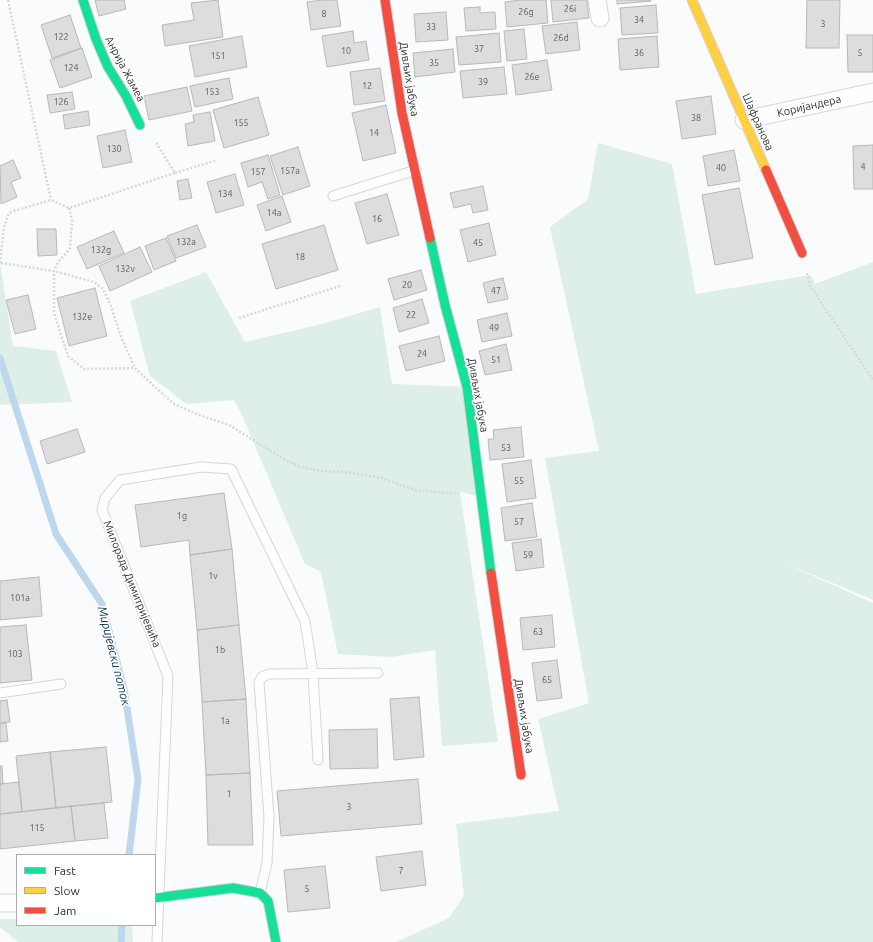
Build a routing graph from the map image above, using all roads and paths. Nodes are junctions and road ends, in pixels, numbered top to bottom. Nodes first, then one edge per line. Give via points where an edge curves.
1 (8, 0) edge
2 (83, 0) edge
3 (385, 0) edge
4 (597, 0) edge
5 (692, 0) edge
6 (600, 18) dead end
7 (873, 92) edge
8 (744, 120) junction
9 (140, 125) joint
10 (217, 160) dead end
11 (416, 170) junction
12 (175, 173) junction
13 (333, 196) dead end
14 (51, 200) junction
15 (69, 208) junction
16 (802, 253) joint
17 (0, 263) edge
18 (54, 271) junction
19 (340, 286) dead end
20 (240, 318) dead end
21 (135, 368) junction
22 (873, 380) edge
23 (481, 496) junction
24 (313, 673) junction
25 (378, 673) dead end
26 (61, 684) dead end
27 (0, 693) edge
28 (318, 760) dead end
29 (521, 776) dead end
30 (260, 893) junction
31 (157, 898) edge
32 (0, 903) edge
33 (16, 903) edge
34 (158, 942) edge
35 (276, 942) edge

1 - 14 path
2 - 9 street, Анрија Жамеа via 108,67
3 - 11 street, Дивљих јабука via 402,113
4 - 6 street
5 - 8 street, Шафранова
7 - 8 street, Коријандера
8 - 16 street, Шафранова
9 - 12 path via 152,136
10 - 12 path
11 - 13 lane
11 - 23 street, Дивљих јабука via 445,305 467,387
12 - 15 path
14 - 15 path
14 - 17 path via 9,214 4,228
15 - 18 path via 72,221 70,249 58,262
16 - 22 path via 810,286
17 - 18 path
18 - 21 path via 94,282 103,289
18 - 21 path via 54,313 68,356 84,369
19 - 20 path
21 - 23 path via 174,404 229,425 285,460 301,467 364,474 426,492
23 - 29 street, Дивљих јабука
24 - 25 lane
24 - 28 lane, Милорада Димитријевића
24 - 30 lane via 269,674 262,677 259,682 269,817 267,863
24 - 31 lane, Милорада Димитријевића via 305,620 231,469 201,467 120,480 110,490 102,510 168,676
26 - 27 lane
30 - 31 street via 233,888
30 - 35 street via 268,901
31 - 34 lane
32 - 33 street

